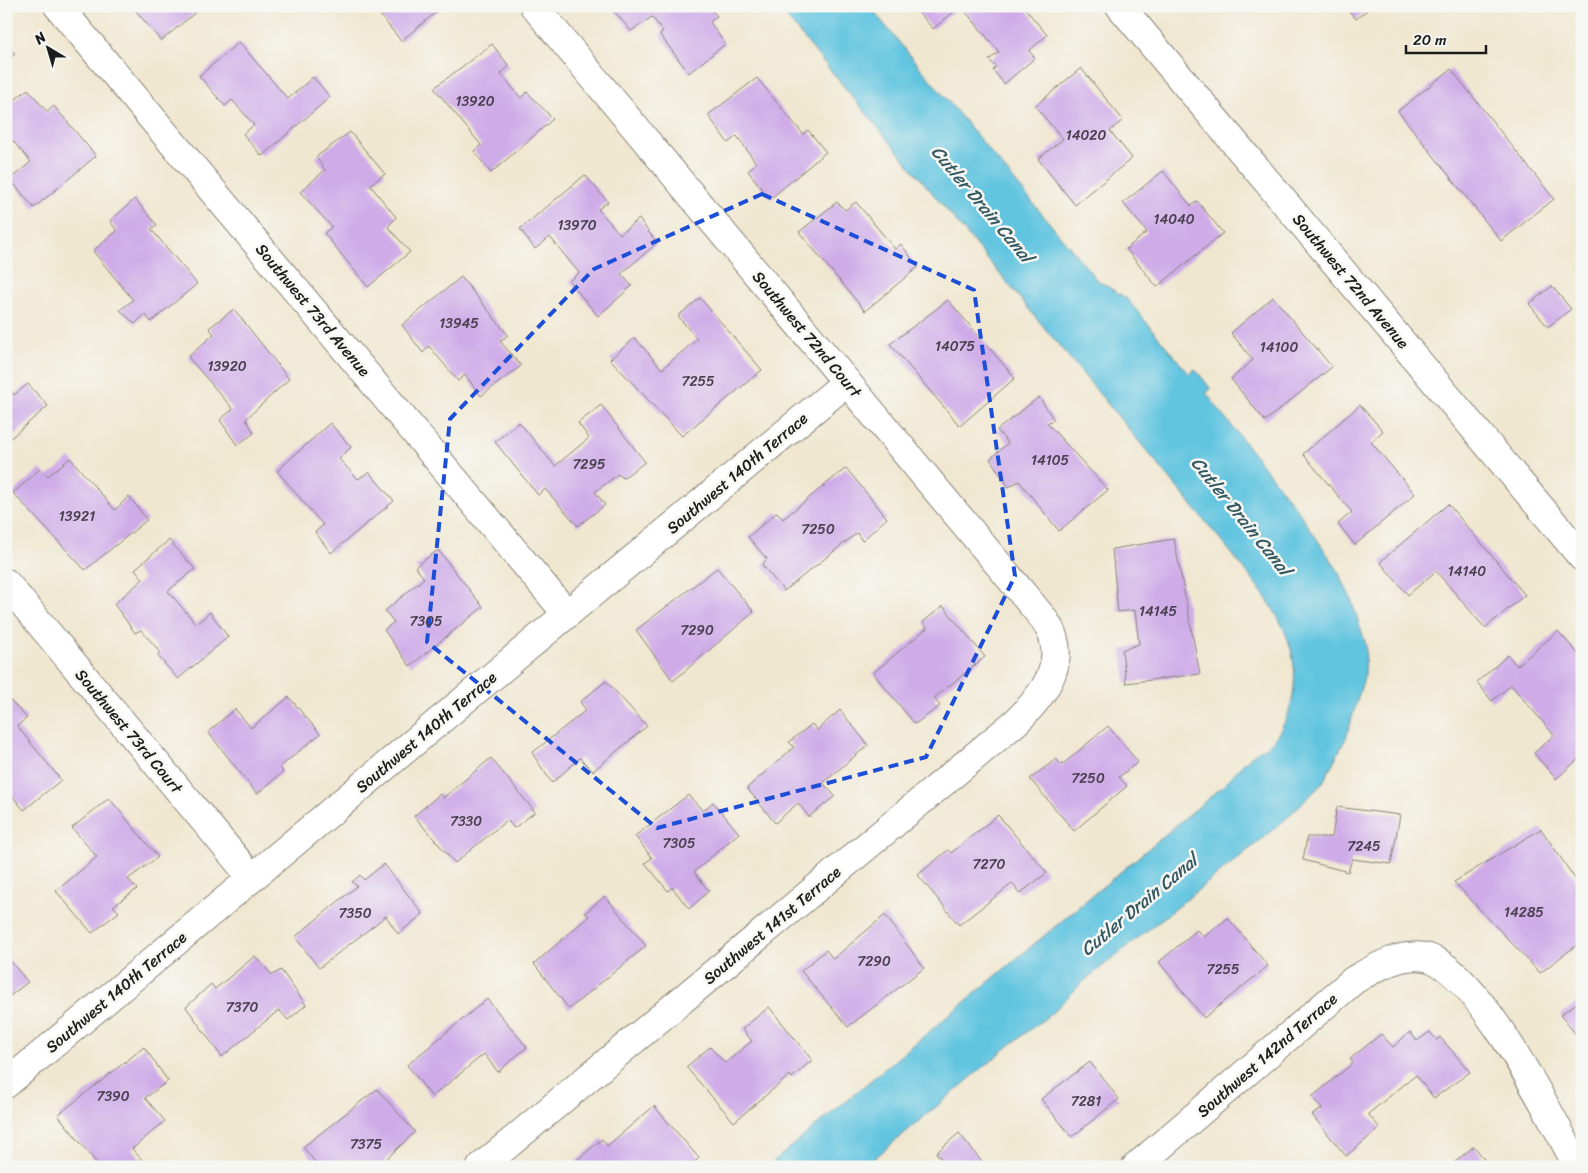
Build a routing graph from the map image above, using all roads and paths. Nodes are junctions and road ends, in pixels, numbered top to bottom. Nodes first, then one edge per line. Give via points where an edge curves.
1 (58, 6) edge
2 (534, 6) edge
3 (1120, 6) edge
4 (847, 382) junction
5 (1582, 556) edge
6 (6, 583) edge
7 (567, 614) junction
8 (1052, 673) joint
9 (252, 878) junction
10 (6, 1084) edge
11 (481, 1167) edge
12 (1136, 1167) edge
13 (1578, 1167) edge

1 - 7 street, Southwest 73rd Avenue
2 - 4 street, Southwest 72nd Court
3 - 5 street, Southwest 72nd Avenue
4 - 7 street, Southwest 140th Terrace
4 - 8 street, Southwest 72nd Court via 1050,628 1056,648
6 - 9 street, Southwest 73rd Court
7 - 9 street, Southwest 140th Terrace
8 - 11 street, Southwest 141st Terrace via 1038,698 1016,722
9 - 10 street, Southwest 140th Terrace
12 - 13 street, Southwest 142nd Terrace via 1354,980 1381,965 1405,957 1426,957 1441,964 1479,1002 1519,1059

